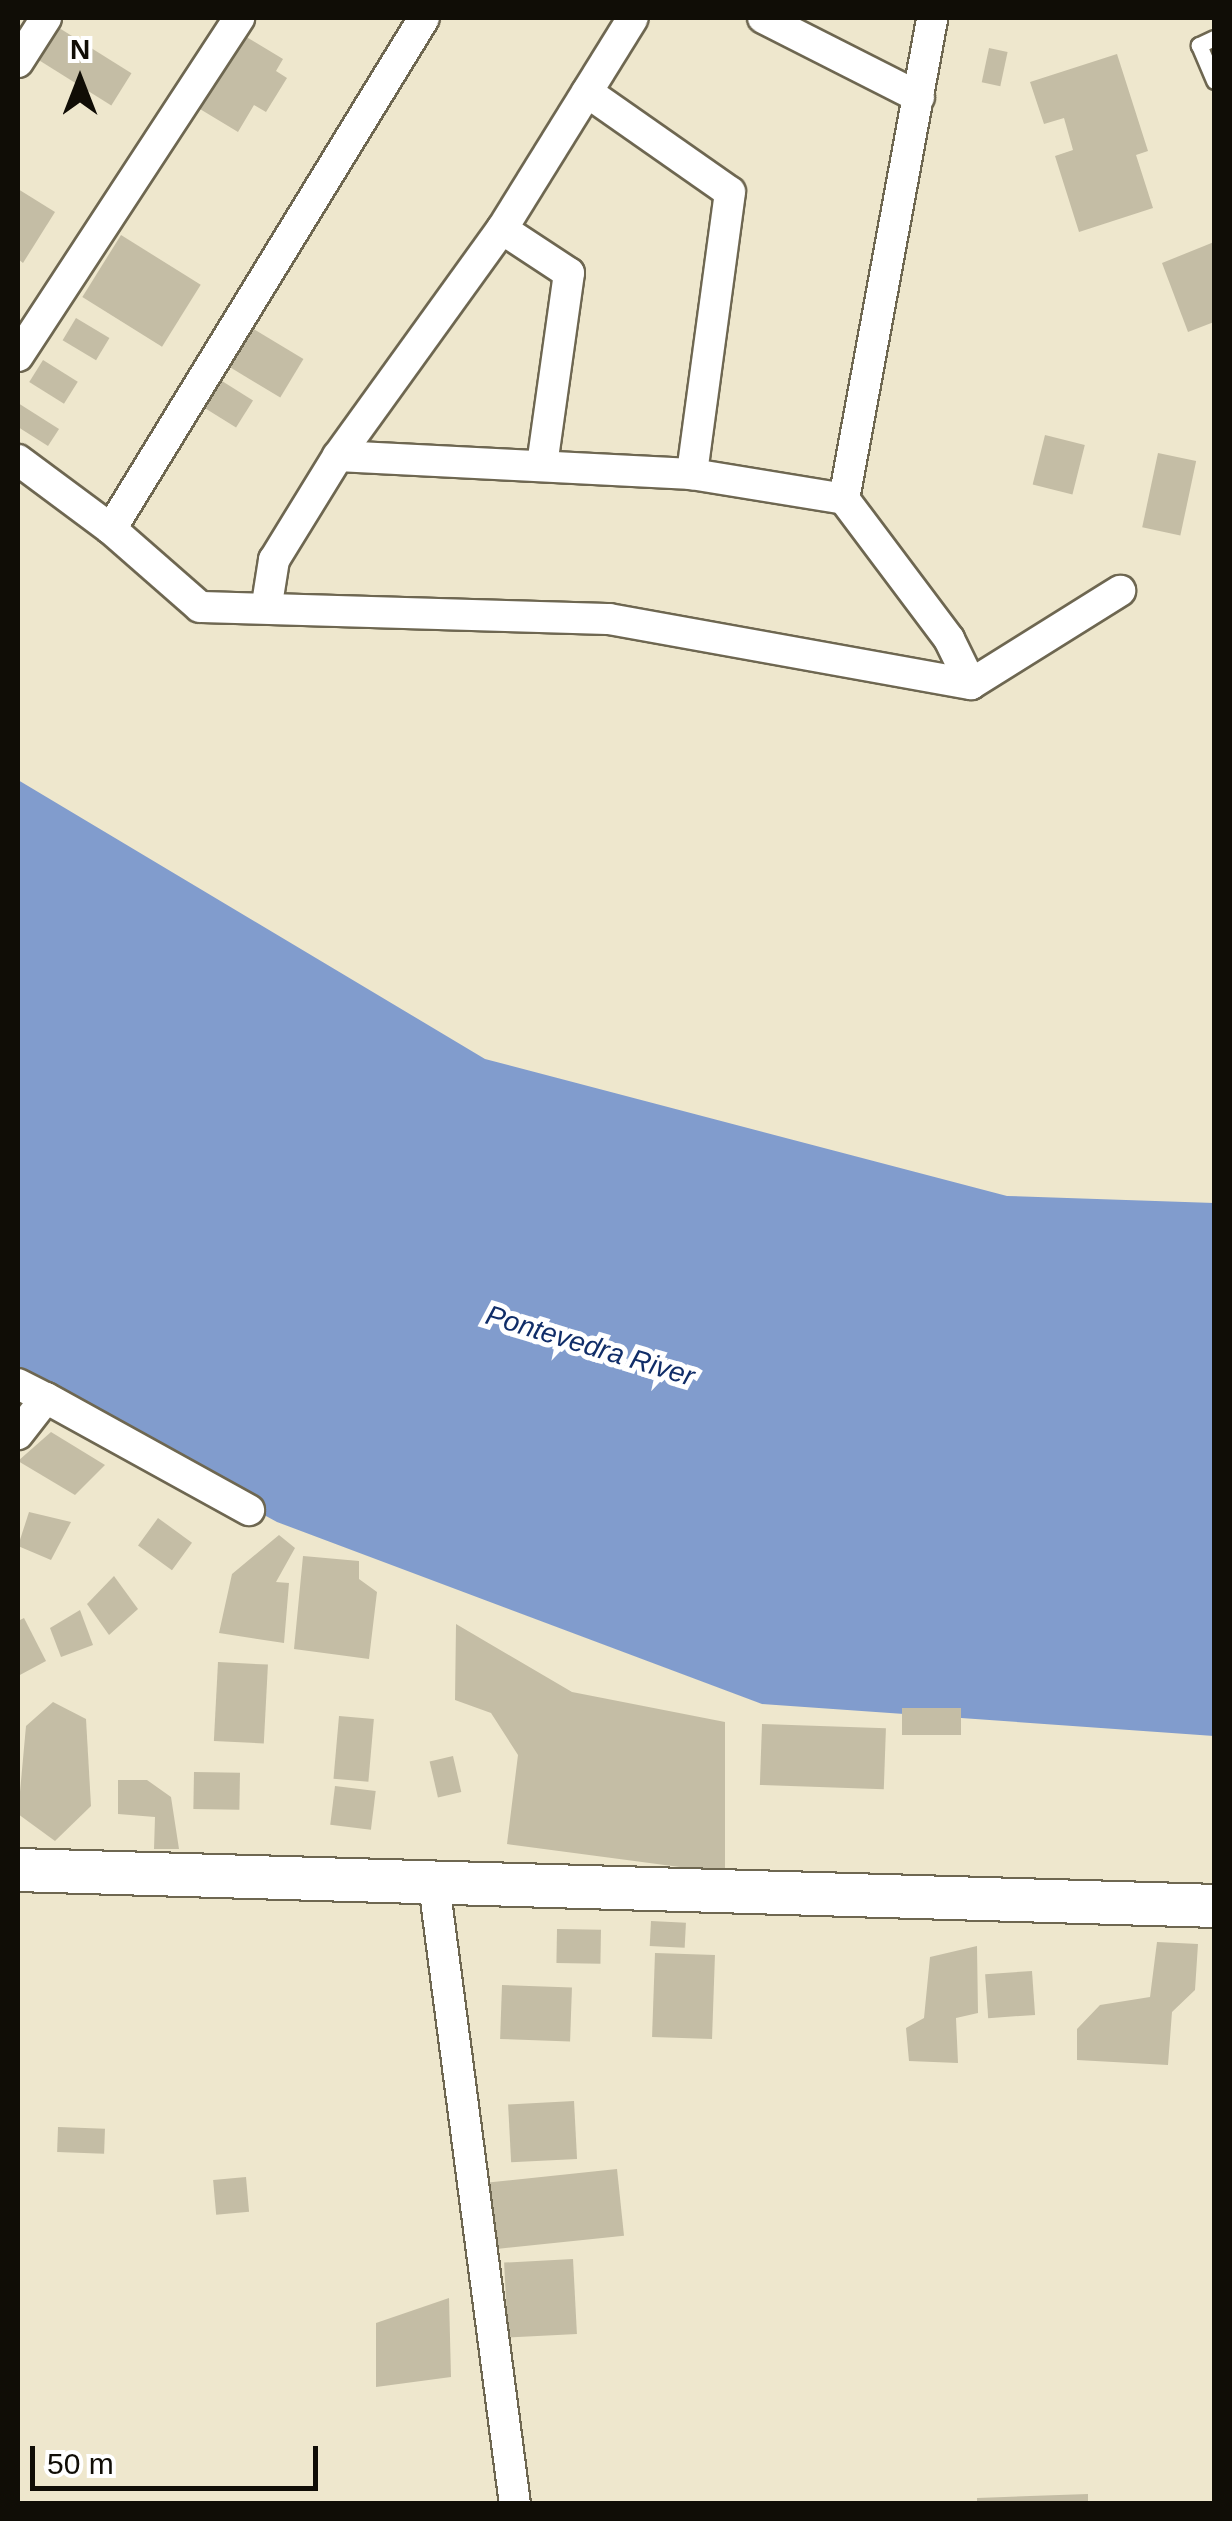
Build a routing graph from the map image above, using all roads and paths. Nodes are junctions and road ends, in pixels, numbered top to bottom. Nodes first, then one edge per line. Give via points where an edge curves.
1 (46, 18) edge
2 (239, 18) edge
3 (424, 18) edge
4 (634, 18) edge
5 (763, 18) edge
6 (932, 18) edge
7 (1214, 38) edge
8 (18, 62) edge
9 (1214, 81) edge
10 (588, 92) junction
11 (919, 96) junction
12 (502, 229) junction
13 (18, 356) edge
14 (338, 456) junction
15 (18, 460) edge
16 (542, 466) junction
17 (692, 474) junction
18 (844, 499) junction
19 (111, 528) junction
20 (1120, 591) dead end
21 (267, 604) junction
22 (971, 684) junction
23 (18, 1384) edge
24 (46, 1398) junction
25 (18, 1434) edge
26 (250, 1510) dead end
27 (18, 1870) edge
28 (434, 1884) junction
29 (1214, 1906) edge
30 (515, 2504) edge

1 - 8 street
2 - 13 street
3 - 19 street
4 - 10 street
5 - 11 street
6 - 11 street
7 - 9 lane via 1199,45
10 - 12 street
10 - 17 street via 730,192
11 - 18 street
12 - 14 street
12 - 16 street via 569,273
14 - 16 street
14 - 21 street via 274,560
15 - 19 street
16 - 17 street
17 - 18 street
18 - 22 street via 949,639
19 - 21 street via 200,607
20 - 22 street
21 - 22 street via 609,618
23 - 24 street
24 - 25 street
24 - 26 street
27 - 28 main road
28 - 29 main road
28 - 30 street

